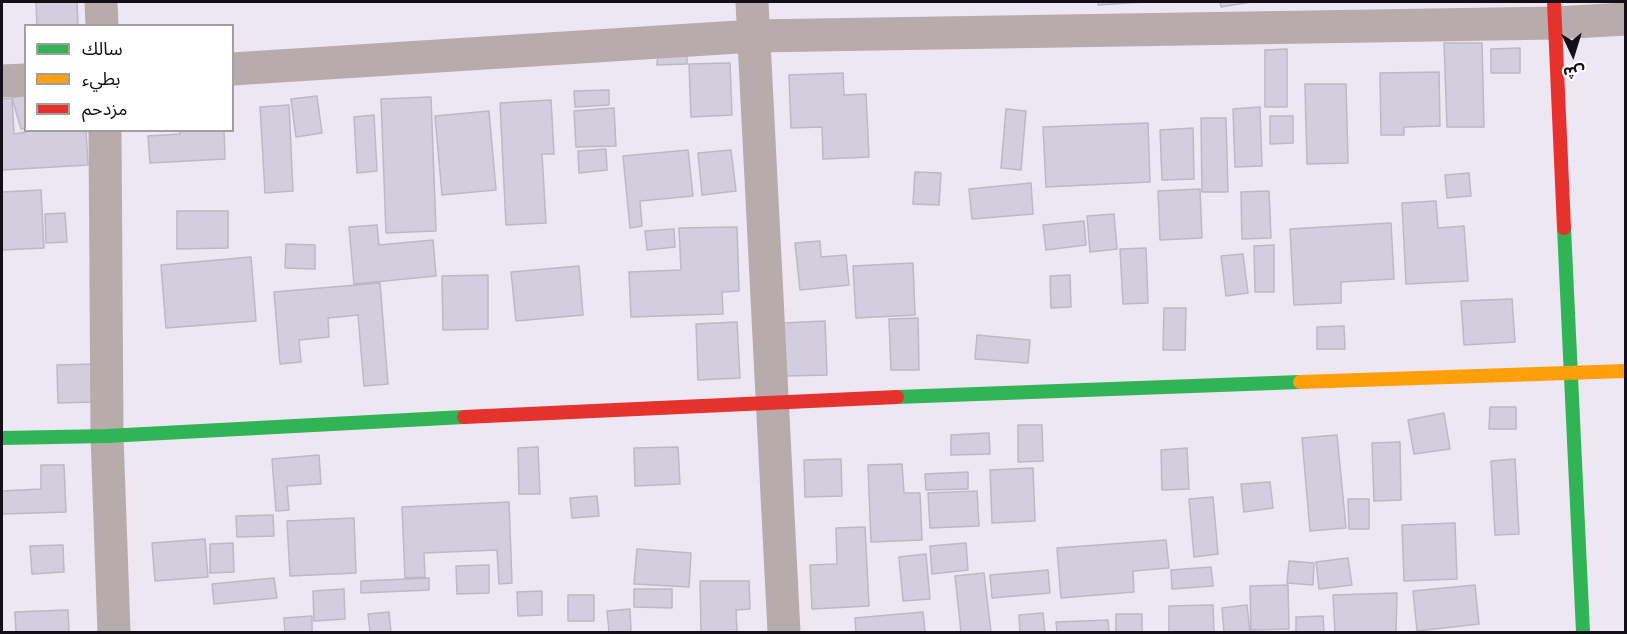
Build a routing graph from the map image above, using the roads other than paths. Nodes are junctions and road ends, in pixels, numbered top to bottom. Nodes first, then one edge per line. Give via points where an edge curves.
1 (101, 2) edge
2 (752, 2) edge
3 (1555, 12) edge
4 (1626, 19) edge
5 (102, 24) edge
6 (754, 36) junction
7 (234, 69) edge
8 (24, 80) edge
9 (2, 81) edge
10 (105, 132) edge
11 (1626, 371) edge
12 (1572, 374) junction
13 (774, 401) junction
14 (107, 436) junction
15 (2, 438) edge
16 (114, 633) edge
17 (784, 633) edge
18 (1582, 633) edge

1 - 5 street
2 - 6 street
3 - 4 street
3 - 6 street
3 - 12 street
6 - 7 street
6 - 13 street
8 - 9 street
10 - 14 street
11 - 12 street
12 - 13 street
12 - 18 street
13 - 14 street
13 - 17 street
14 - 15 street
14 - 16 street

